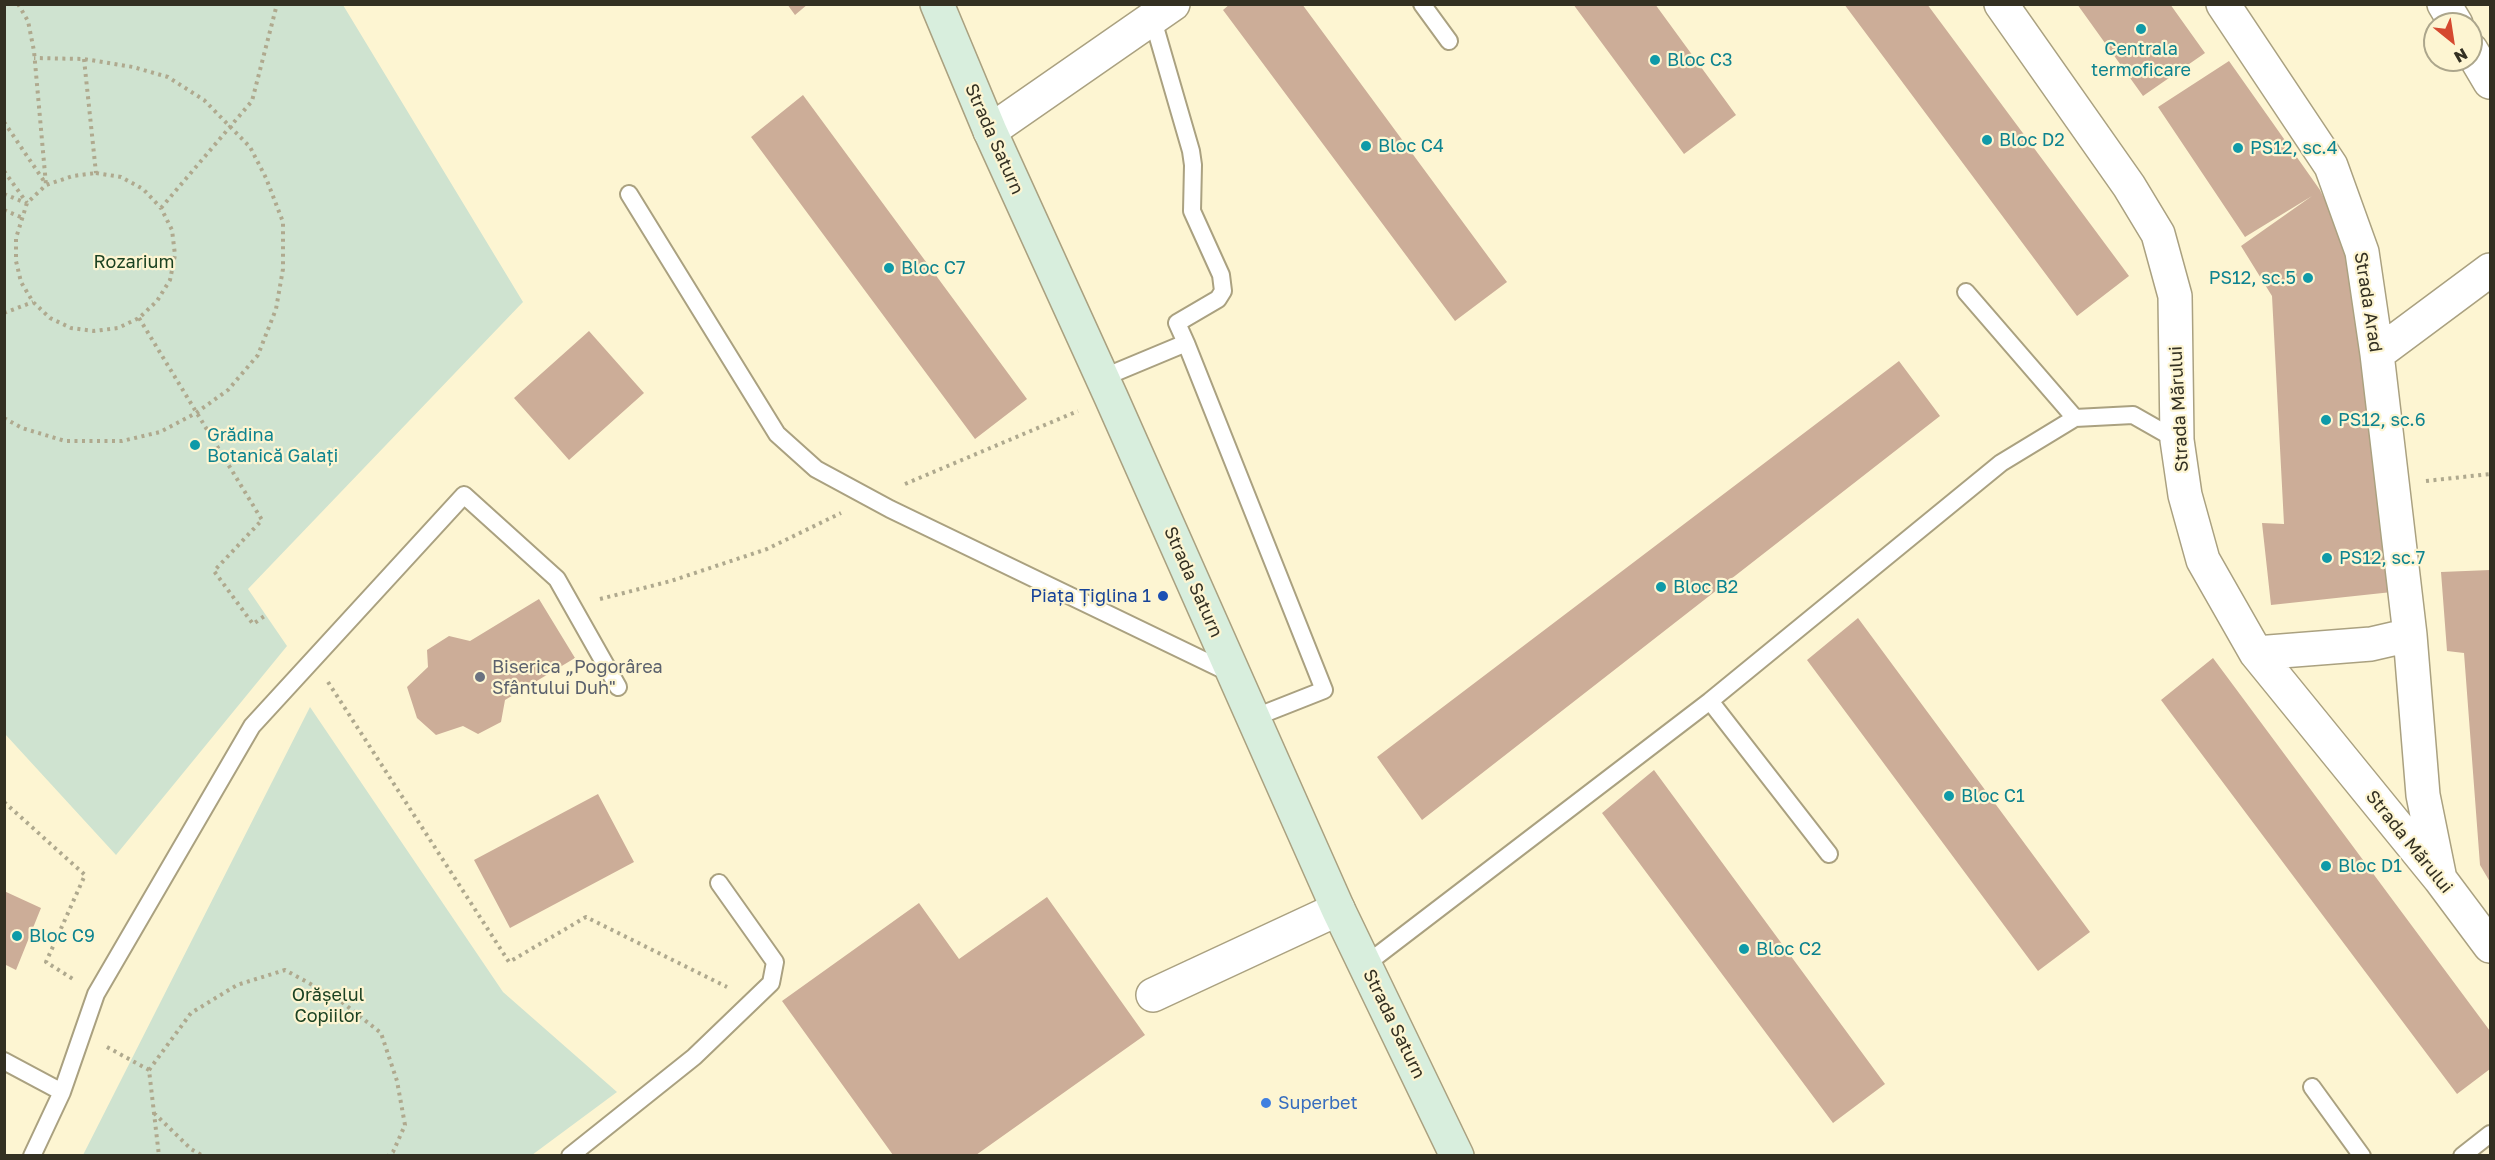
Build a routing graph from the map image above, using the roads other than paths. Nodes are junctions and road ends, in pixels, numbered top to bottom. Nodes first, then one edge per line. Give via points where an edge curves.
1 (937, 4) edge
2 (1422, 4) edge
3 (2001, 4) edge
4 (2223, 4) edge
5 (1163, 12) edge
6 (1449, 40) dead end
7 (990, 131) junction
8 (629, 194) dead end
9 (2490, 270) edge
10 (1966, 292) dead end
11 (1186, 343) junction
12 (2377, 354) junction
13 (1102, 378) junction
14 (2075, 418) junction
15 (2177, 440) junction
16 (2410, 635) junction
17 (2256, 653) junction
18 (1235, 676) junction
19 (618, 687) dead end
20 (1710, 701) junction
21 (1253, 718) junction
22 (1829, 854) dead end
23 (2440, 879) junction
24 (719, 883) dead end
25 (1338, 909) junction
26 (2490, 946) edge
27 (1365, 965) junction
28 (1153, 995) dead end
29 (4, 1061) edge
30 (2312, 1087) dead end
31 (62, 1092) junction
32 (2490, 1134) edge
33 (32, 1155) edge
34 (570, 1155) edge
35 (1457, 1155) edge
36 (2361, 1155) edge
37 (2462, 1155) edge

1 - 7 street, Strada Saturn
2 - 6 lane
3 - 15 street, Strada Mărului via 2129,186 2158,234 2175,296
4 - 12 street, Strada Arad via 2331,166 2362,252
5 - 7 street
5 - 11 lane via 1191,151 1192,211 1221,275 1223,291 1218,299 1177,323
7 - 13 street, Strada Saturn
8 - 18 lane via 777,434 816,469
9 - 12 street
10 - 14 lane
11 - 13 lane
11 - 21 lane via 1324,690
12 - 16 street, Strada Arad
13 - 18 street, Strada Saturn
14 - 15 lane via 2133,415
14 - 20 lane via 2001,463
15 - 17 street, Strada Mărului via 2185,495 2203,560
16 - 17 street via 2371,644
16 - 23 street, Strada Arad via 2423,795
17 - 23 street, Strada Mărului
18 - 21 street, Strada Saturn
19 - 31 lane via 557,579 464,495 252,726 96,994
20 - 22 lane
20 - 27 lane
21 - 25 street, Strada Saturn
23 - 26 street, Strada Mărului
24 - 34 lane via 776,962 771,982 694,1057
25 - 27 street, Strada Saturn
25 - 28 street
27 - 35 street, Strada Saturn
29 - 31 lane
30 - 36 lane
31 - 33 lane
32 - 37 lane

